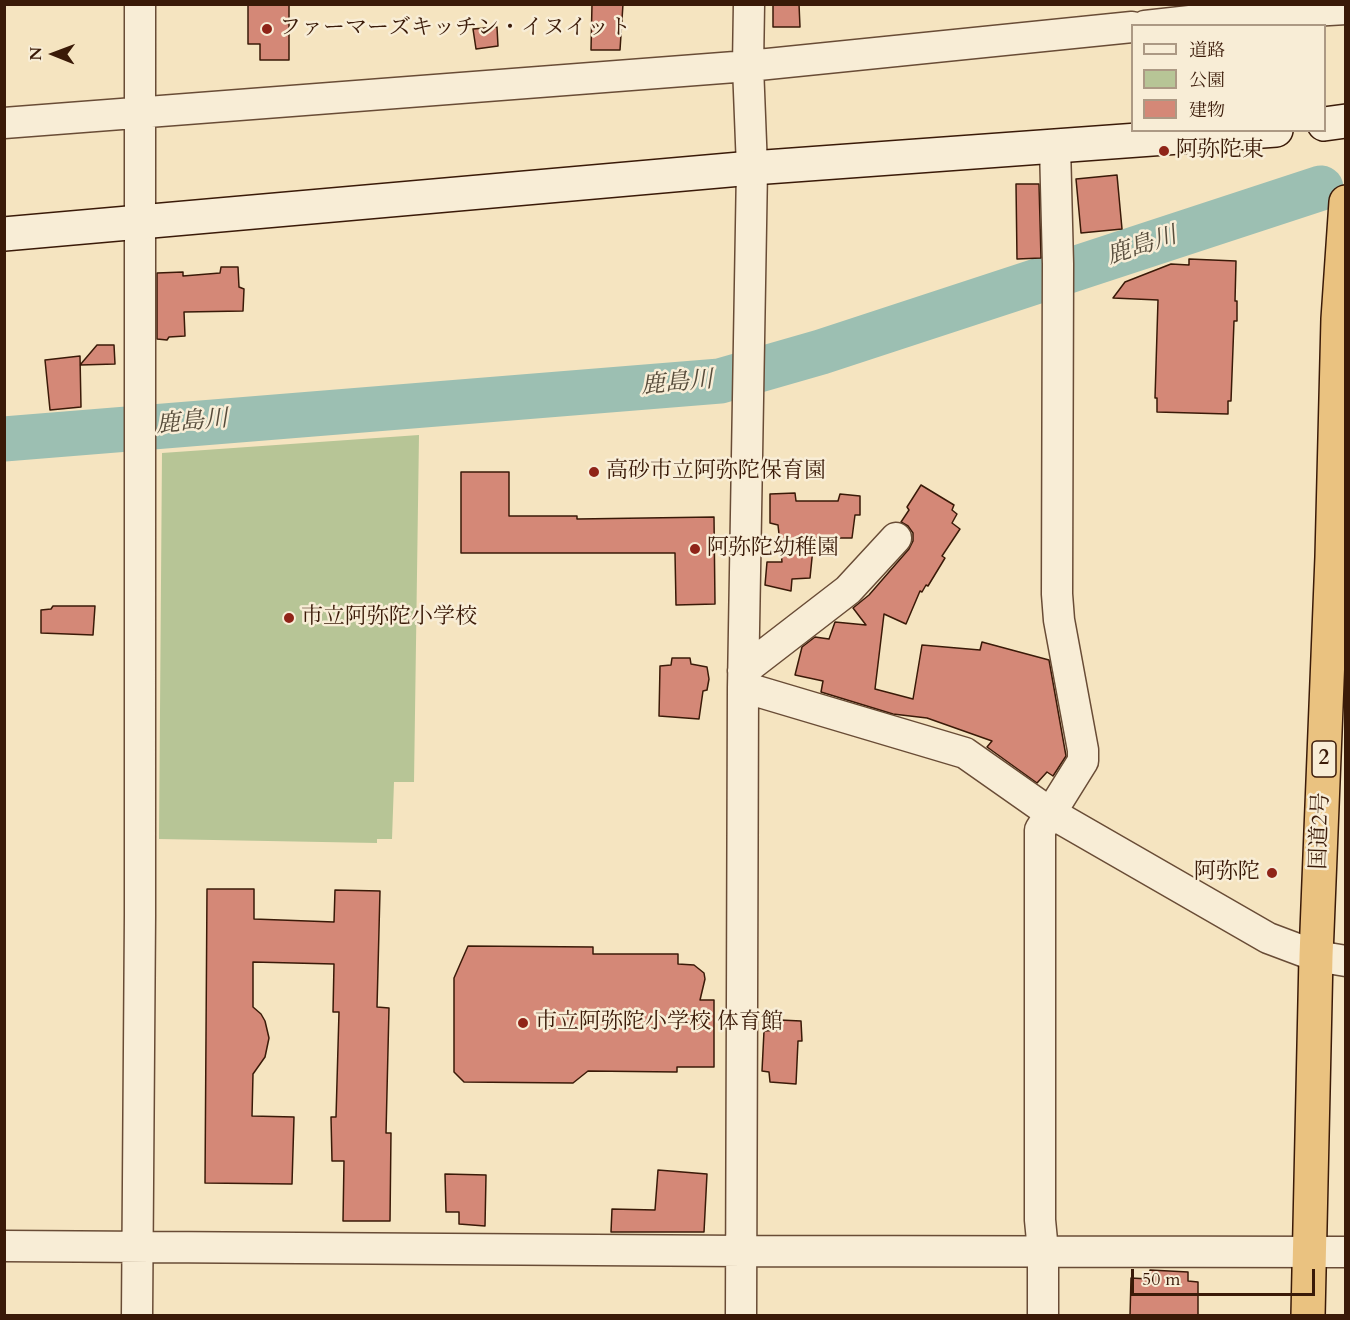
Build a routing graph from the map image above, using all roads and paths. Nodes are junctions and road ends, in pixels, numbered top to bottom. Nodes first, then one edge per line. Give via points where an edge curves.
1 (140, 4) edge
2 (749, 4) edge
3 (1346, 9) edge
4 (1163, 24) edge
5 (1131, 27) edge
6 (748, 66) junction
7 (139, 112) junction
8 (1346, 121) edge
9 (4, 123) edge
10 (1326, 124) edge
11 (1248, 132) edge
12 (1055, 146) junction
13 (752, 168) junction
14 (1346, 202) edge
15 (140, 223) junction
16 (4, 234) edge
17 (896, 538) dead end
18 (1337, 618) edge
19 (743, 679) junction
20 (1049, 812) junction
21 (1331, 959) edge
22 (4, 1246) edge
23 (139, 1246) junction
24 (742, 1251) junction
25 (1043, 1251) junction
26 (1310, 1252) junction
27 (1346, 1252) edge
28 (137, 1316) edge
29 (741, 1316) edge
30 (1043, 1316) edge
31 (1308, 1316) edge

1 - 7 street
2 - 6 street
3 - 4 street
5 - 6 street
6 - 7 street
6 - 13 street
7 - 9 street
7 - 15 street
8 - 10 street
11 - 12 street
12 - 13 street
12 - 20 street via 1057,594 1083,761
13 - 15 street
13 - 19 street
14 - 18 highway, 国道2号 / 2 via 1338,319
15 - 16 street
15 - 23 street
17 - 19 street via 848,590
18 - 21 highway, 国道2号 / 2
19 - 20 street via 965,753
19 - 24 street
20 - 21 street via 1268,938
20 - 25 street via 1040,830
21 - 26 highway, 国道2号 / 2
22 - 23 street
23 - 24 street
23 - 28 street
24 - 25 street
24 - 29 street
25 - 26 street
25 - 30 street
26 - 27 street
26 - 31 highway, 国道2号 / 2

